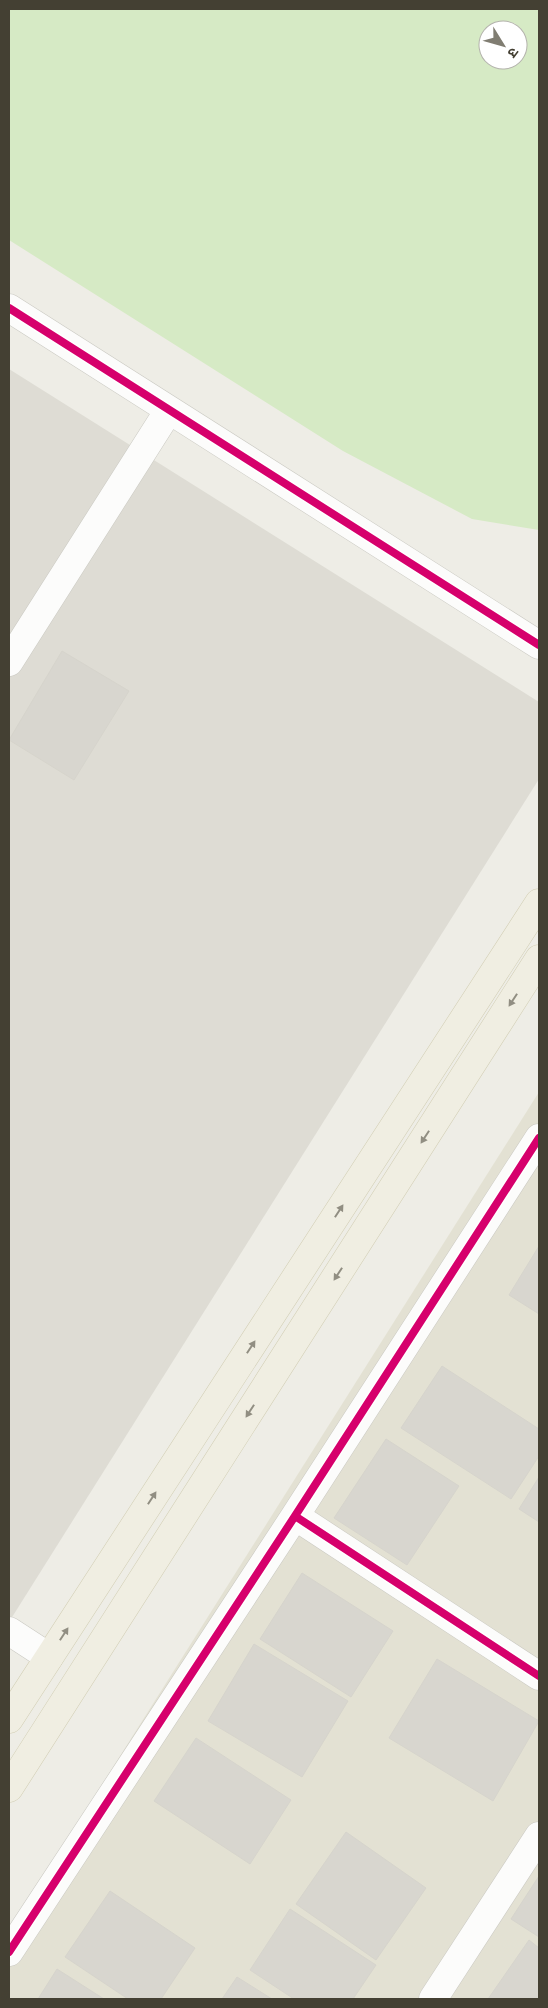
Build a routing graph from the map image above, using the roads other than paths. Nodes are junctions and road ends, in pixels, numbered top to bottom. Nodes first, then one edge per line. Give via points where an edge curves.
1 (9, 308) edge
2 (169, 410) junction
3 (539, 645) edge
4 (9, 662) edge
5 (539, 903) edge
6 (539, 959) edge
7 (539, 1138) edge
8 (295, 1516) junction
9 (9, 1631) edge
10 (49, 1657) junction
11 (539, 1676) edge
12 (9, 1719) edge
13 (9, 1788) edge
14 (539, 1836) edge
15 (9, 1952) edge
16 (433, 1999) edge

1 - 2 street
2 - 3 street
2 - 4 street
10 -> 5 main road
6 -> 13 main road
7 - 8 street
8 - 11 street
8 - 15 street
9 - 10 street
10 - 12 main road
14 - 16 street

